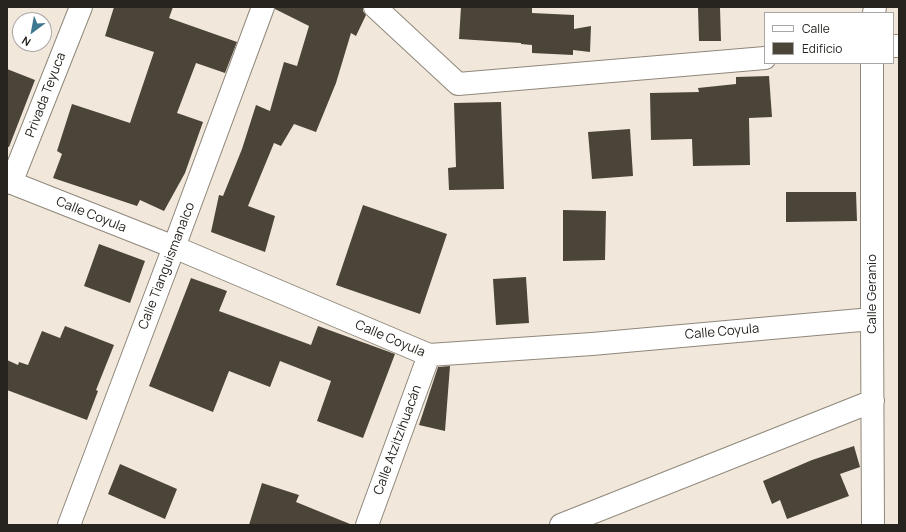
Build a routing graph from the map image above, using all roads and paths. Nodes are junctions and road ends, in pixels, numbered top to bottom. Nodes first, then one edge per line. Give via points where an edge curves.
1 (81, 7) edge
2 (263, 7) edge
3 (375, 7) edge
4 (764, 58) edge
5 (872, 64) edge
6 (9, 182) edge
7 (174, 247) junction
8 (872, 319) junction
9 (429, 355) junction
10 (873, 401) junction
11 (69, 525) edge
12 (368, 525) edge
13 (561, 525) edge
14 (873, 525) edge

1 - 6 street, Privada Teyuca
2 - 7 street, Calle Tianguismanalco
3 - 4 street via 458,84
5 - 8 street, Calle Geranio
6 - 7 street, Calle Coyula
7 - 9 street, Calle Coyula
7 - 11 street, Calle Tianguismanalco
8 - 9 street, Calle Coyula via 592,344
8 - 10 street, Calle Geranio
9 - 12 street, Calle Atzitzihuacán
10 - 13 street
10 - 14 street, Calle Geranio

